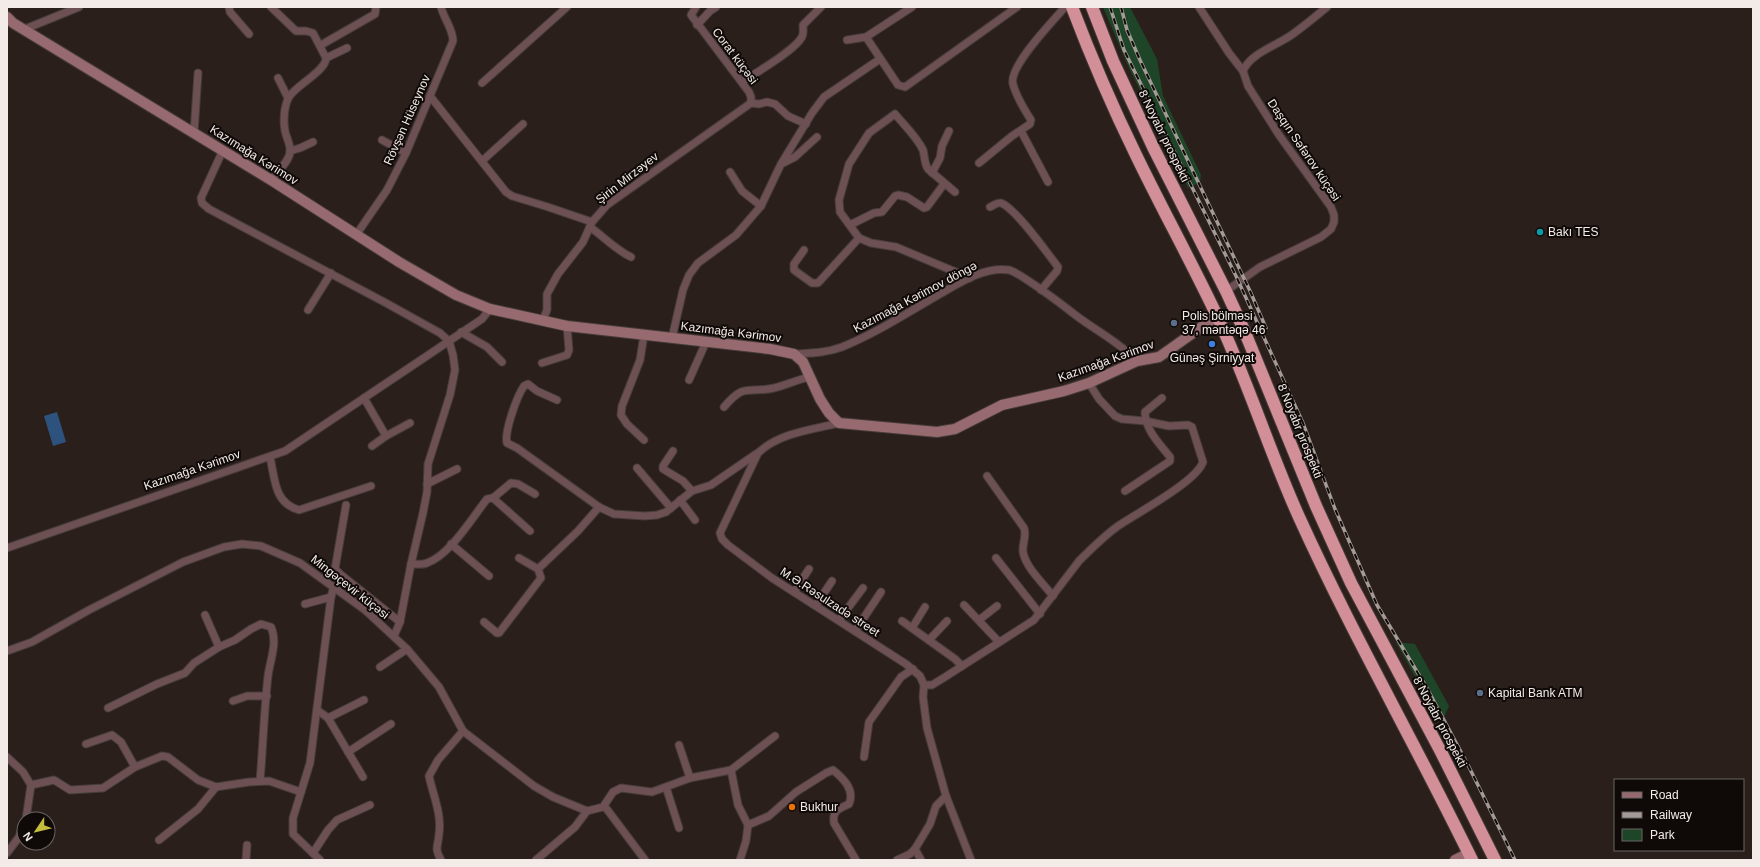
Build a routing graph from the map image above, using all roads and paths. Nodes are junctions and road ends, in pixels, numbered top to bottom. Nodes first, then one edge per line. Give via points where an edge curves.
1 (79, 7) edge
2 (229, 7) edge
3 (271, 7) edge
4 (376, 7) edge
5 (441, 7) edge
6 (567, 7) edge
7 (696, 7) edge
8 (716, 7) edge
9 (820, 7) edge
10 (912, 7) edge
11 (1017, 7) edge
12 (1065, 7) edge
13 (1072, 7) edge
14 (1092, 7) edge
15 (1200, 7) edge
16 (1327, 7) edge
17 (7, 17) edge
18 (697, 25) junction
19 (24, 29) junction
20 (250, 34) dead end
21 (866, 37) junction
22 (847, 40) dead end
23 (321, 45) junction
24 (347, 48) dead end
25 (326, 58) junction
26 (880, 59) junction
27 (1242, 71) junction
28 (198, 73) dead end
29 (278, 78) dead end
30 (742, 82) junction
31 (482, 83) dead end
32 (430, 96) junction
33 (288, 98) junction
34 (751, 103) junction
35 (523, 124) dead end
36 (806, 124) junction
37 (949, 131) dead end
38 (1020, 131) junction
39 (194, 133) junction
40 (817, 137) dead end
41 (382, 140) dead end
42 (313, 142) dead end
43 (223, 150) junction
44 (290, 151) junction
45 (406, 153) junction
46 (482, 161) junction
47 (979, 163) dead end
48 (781, 164) junction
49 (730, 172) dead end
50 (932, 172) junction
51 (271, 180) junction
52 (1048, 182) dead end
53 (944, 184) junction
54 (955, 192) dead end
55 (761, 206) junction
56 (990, 208) dead end
57 (591, 225) junction
58 (850, 225) junction
59 (356, 235) junction
60 (859, 238) junction
61 (804, 250) dead end
62 (631, 257) dead end
63 (331, 273) junction
64 (970, 278) junction
65 (1041, 290) junction
66 (1226, 291) junction
67 (490, 309) junction
68 (308, 310) dead end
69 (1217, 316) junction
70 (543, 320) junction
71 (567, 326) junction
72 (461, 332) junction
73 (644, 335) junction
74 (672, 338) junction
75 (449, 341) junction
76 (706, 342) junction
77 (794, 354) junction
78 (502, 362) dead end
79 (1137, 362) junction
80 (542, 363) dead end
81 (809, 377) junction
82 (689, 380) dead end
83 (1088, 383) junction
84 (364, 398) junction
85 (1162, 398) dead end
86 (557, 400) dead end
87 (724, 406) dead end
88 (1145, 421) junction
89 (410, 422) dead end
90 (839, 423) junction
91 (386, 436) junction
92 (644, 440) dead end
93 (372, 446) dead end
94 (674, 451) dead end
95 (758, 453) junction
96 (270, 457) junction
97 (457, 468) dead end
98 (637, 468) dead end
99 (987, 476) dead end
100 (428, 484) junction
101 (371, 486) dead end
102 (692, 491) junction
103 (1125, 491) dead end
104 (535, 494) dead end
105 (492, 498) junction
106 (680, 500) junction
107 (346, 505) dead end
108 (599, 507) junction
109 (670, 508) junction
110 (695, 520) dead end
111 (530, 530) dead end
112 (451, 544) junction
113 (7, 548) edge
114 (519, 558) dead end
115 (996, 558) dead end
116 (411, 564) junction
117 (810, 569) dead end
118 (538, 570) junction
119 (489, 576) dead end
120 (832, 581) dead end
121 (334, 586) junction
122 (863, 588) dead end
123 (794, 592) junction
124 (881, 592) dead end
125 (1053, 596) junction
126 (331, 597) junction
127 (305, 604) dead end
128 (816, 605) junction
129 (964, 605) dead end
130 (997, 606) dead end
131 (925, 607) dead end
132 (1040, 614) junction
133 (205, 615) dead end
134 (839, 620) junction
135 (979, 620) junction
136 (902, 621) dead end
137 (947, 621) dead end
138 (400, 622) junction
139 (484, 622) dead end
140 (912, 628) junction
141 (855, 631) junction
142 (394, 636) junction
143 (929, 640) junction
144 (999, 642) junction
145 (219, 647) junction
146 (407, 648) junction
147 (7, 651) edge
148 (962, 666) junction
149 (380, 667) dead end
150 (913, 669) junction
151 (924, 685) junction
152 (267, 696) junction
153 (364, 700) dead end
154 (234, 701) dead end
155 (108, 708) dead end
156 (317, 710) junction
157 (328, 718) junction
158 (391, 724) dead end
159 (464, 731) junction
160 (775, 736) dead end
161 (86, 744) dead end
162 (679, 745) dead end
163 (348, 752) junction
164 (7, 757) edge
165 (864, 757) dead end
166 (135, 768) junction
167 (731, 770) junction
168 (363, 777) dead end
169 (690, 778) junction
170 (260, 782) junction
171 (31, 785) junction
172 (216, 787) junction
173 (666, 787) junction
174 (301, 792) junction
175 (946, 796) junction
176 (370, 805) dead end
177 (603, 807) junction
178 (27, 811) edge
179 (587, 812) junction
180 (748, 826) junction
181 (679, 828) dead end
182 (158, 840) dead end
183 (16, 841) edge
184 (247, 845) dead end
185 (1488, 845) junction
186 (915, 849) junction
187 (7, 853) edge
188 (313, 853) junction
189 (1470, 857) edge
190 (246, 860) edge
191 (320, 860) edge
192 (441, 860) edge
193 (536, 860) edge
194 (645, 860) edge
195 (740, 860) edge
196 (856, 860) edge
197 (897, 860) edge
198 (921, 860) edge
199 (971, 860) edge
200 (1455, 860) edge
201 (1495, 860) edge

1 - 19 street
2 - 20 street via 230,12
3 - 23 street via 296,31 314,33
4 - 23 street via 375,14
5 - 32 street, Rövşən Hüseynov via 453,33 453,41
6 - 31 street
7 - 18 street, Corat küçəsi via 691,15
8 - 18 street, Corat küçəsi
9 - 30 street via 803,25 804,32 801,38 788,51
10 - 21 street
11 - 26 street via 905,87 898,85
12 - 38 street via 1020,60 1013,74 1012,83 1030,120 1030,124
13 - 69 highway via 1098,75 1128,139
14 - 66 highway, 8 Noyabr prospekti via 1153,147
15 - 27 street
16 - 27 street via 1290,36 1245,64
17 - 19 street, Kazımağa Kərimov via 12,23
18 - 30 street, Corat küçəsi
19 - 39 street, Kazımağa Kərimov
21 - 22 street
21 - 26 street
23 - 25 street
24 - 25 street
25 - 33 street via 324,66
26 - 36 street via 824,97
27 - 66 street, Daşqın Səfərov küçəsi via 1248,86 1279,135 1331,207 1334,222 1331,229 1321,237 1260,267
28 - 39 street
29 - 33 street
30 - 34 street, Corat küçəsi via 751,97
32 - 45 street, Rövşən Hüseynov
32 - 46 street
33 - 44 street via 284,118
34 - 36 street via 775,104 788,116
34 - 57 street, Şirin Mirzəyev via 607,205
35 - 46 street
36 - 48 street
37 - 50 street via 940,158
38 - 47 street
38 - 52 street
39 - 43 street, Kazımağa Kərimov
40 - 48 street via 795,157
41 - 45 street
42 - 44 street
43 - 51 street, Kazımağa Kərimov
43 - 63 street via 201,198 202,203
44 - 51 street via 288,158
45 - 59 street, Rövşən Hüseynov via 387,190
46 - 57 street via 512,196
48 - 55 street
49 - 55 street via 742,191
50 - 53 street
50 - 58 street via 925,164 923,151 895,114 870,133 849,164 839,200 840,212
51 - 59 street, Kazımağa Kərimov
53 - 54 street
53 - 58 street via 927,207 924,208 907,197 898,195 894,196 882,212 874,213
55 - 74 street via 736,235 698,263 689,275
56 - 65 street via 1001,203 1011,211 1058,267
57 - 62 street via 620,252
57 - 70 street, Şirin Mirzəyev via 583,242 558,274 547,294 547,310
58 - 60 street
59 - 67 street, Kazımağa Kərimov via 456,295
60 - 61 street via 818,283 812,283 794,270 794,264
60 - 64 street via 871,243 896,247
63 - 68 street
63 - 75 street via 440,333
64 - 65 street, Kazımağa Kərimov döngə via 992,270 1010,270
64 - 77 street, Kazımağa Kərimov döngə via 842,347 821,353
65 - 79 street, Kazımağa Kərimov döngə via 1126,349
66 - 185 highway, 8 Noyabr prospekti via 1351,583
67 - 70 street, Kazımağa Kərimov
67 - 72 street, Kazımağa Kərimov via 482,319
69 - 79 street, Kazımağa Kərimov via 1159,357
69 - 189 highway via 1298,515 1330,584
70 - 71 street, Kazımağa Kərimov
71 - 73 street, Kazımağa Kərimov
71 - 80 street via 567,355
72 - 75 street, Kazımağa Kərimov
72 - 78 street via 486,347
73 - 74 street, Kazımağa Kərimov
73 - 92 street via 640,360 621,415 626,424
74 - 76 street, Kazımağa Kərimov
75 - 84 street, Kazımağa Kərimov
75 - 100 street via 455,370 450,395 428,464
76 - 77 street, Kazımağa Kərimov
76 - 82 street
77 - 81 street, Kazımağa Kərimov via 803,362
79 - 83 street, Kazımağa Kərimov
81 - 87 street via 773,388 742,391 734,395
81 - 90 street, Kazımağa Kərimov via 829,413
83 - 88 street via 1115,416
83 - 90 street, Kazımağa Kərimov via 1064,391 1002,404 955,429 944,432
84 - 91 street
84 - 96 street, Kazımağa Kərimov via 298,444
85 - 88 street via 1145,412
86 - 108 street via 528,384 524,386 505,437 507,443
88 - 103 street via 1170,457 1170,461
88 - 125 street via 1192,427 1203,462 1201,467 1187,482 1116,527 1079,561
89 - 91 street
90 - 95 street, M.Ə.Rəsulzadə street via 782,437
91 - 93 street
94 - 102 street via 663,469 683,481
95 - 102 street via 711,485
95 - 123 street, M.Ə.Rəsulzadə street via 720,533 728,545
96 - 101 street via 278,494 286,505 299,510
96 - 113 street, Kazımağa Kərimov
97 - 100 street
98 - 109 street
99 - 125 street via 1024,528 1024,555
100 - 116 street
102 - 106 street
104 - 105 street via 518,484 511,483
105 - 111 street
105 - 112 street via 487,499
106 - 109 street
106 - 110 street
107 - 138 street via 336,569
108 - 109 street via 614,514 645,516 657,515
108 - 118 street
112 - 116 street via 432,561
112 - 119 street
114 - 118 street
115 - 132 street
116 - 138 street
117 - 123 street
118 - 139 street via 541,578 499,633
120 - 128 street
121 - 126 street
121 - 142 street, Mingəçevir küçəsi
121 - 147 street, Mingəçevir küçəsi via 300,563 262,546 242,544 224,547 183,562 32,642
122 - 134 street
123 - 128 street, M.Ə.Rəsulzadə street
124 - 141 street
125 - 132 street
126 - 127 street
126 - 156 street
128 - 134 street, M.Ə.Rəsulzadə street
129 - 135 street
130 - 135 street
131 - 140 street
132 - 144 street
133 - 145 street
134 - 141 street, M.Ə.Rəsulzadə street
135 - 144 street
136 - 140 street
137 - 143 street
138 - 142 street
140 - 143 street
141 - 150 street, M.Ə.Rəsulzadə street
142 - 146 street, Mingəçevir küçəsi
143 - 148 street
144 - 148 street
145 - 152 street via 261,624 271,627 274,642
145 - 155 street via 185,672
146 - 149 street
146 - 159 street, Mingəçevir küçəsi via 439,687
148 - 151 street via 932,685
150 - 151 street, M.Ə.Rəsulzadə street
150 - 165 street via 901,677 869,722
151 - 175 street via 927,728
152 - 154 street via 247,696
152 - 170 street
153 - 157 street
156 - 157 street
156 - 174 street via 310,763
157 - 163 street
158 - 163 street
159 - 179 street, Mingəçevir küçəsi via 534,786
159 - 192 street via 438,760 430,776 439,815 440,833 436,852
160 - 167 street
161 - 166 street via 112,735 121,742
162 - 169 street
163 - 168 street
164 - 171 street via 23,772
166 - 171 street via 103,788 97,789 70,790 54,780
166 - 172 street via 162,756 168,757 198,780
167 - 169 street
167 - 180 street via 738,804
169 - 173 street
170 - 172 street
170 - 174 street via 269,781
171 - 178 street
172 - 182 street via 198,809
173 - 177 street via 652,792 621,788 613,792
173 - 181 street
174 - 188 street via 293,818 293,834
175 - 186 street via 936,806 930,824
175 - 199 street
176 - 188 street via 338,820
177 - 179 street
177 - 194 street via 612,813
179 - 193 street via 575,827
180 - 195 street
180 - 196 street via 769,816 796,792 833,770 850,789 851,798 849,804 836,811 833,816 834,823
183 - 187 street
184 - 190 street
185 - 189 highway
185 - 201 highway, 8 Noyabr prospekti
186 - 197 street
186 - 198 street
188 - 191 street
189 - 200 street

